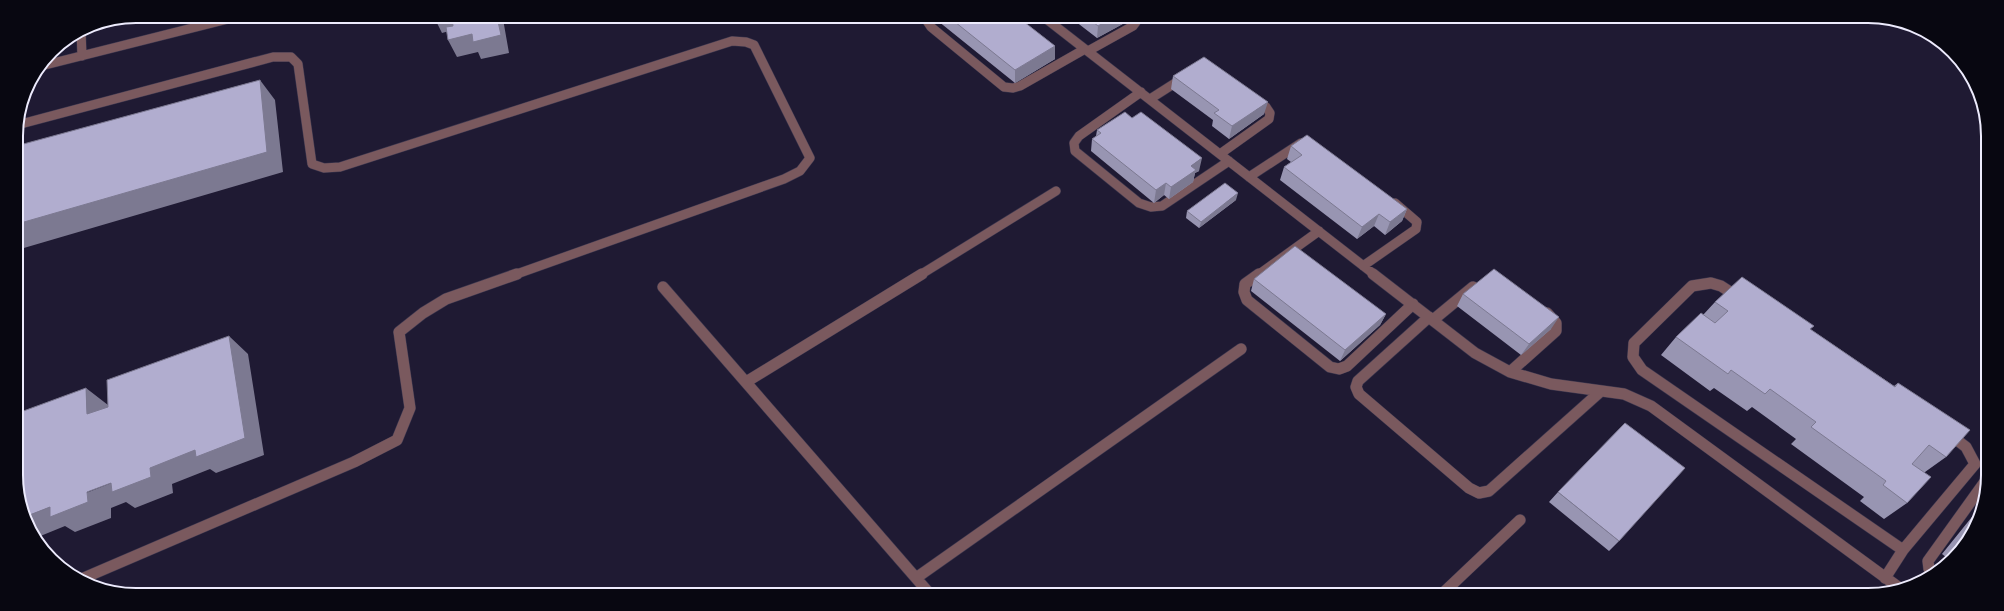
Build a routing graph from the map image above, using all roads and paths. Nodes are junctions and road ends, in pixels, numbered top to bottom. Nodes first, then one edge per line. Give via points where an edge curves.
1 (212, 23) edge
2 (928, 23) edge
3 (1051, 23) edge
4 (1135, 23) edge
5 (81, 37) edge
6 (1086, 50) junction
7 (82, 56) junction
8 (49, 64) edge
9 (1192, 72) edge
10 (1141, 92) junction
11 (1247, 94) edge
12 (1150, 99) junction
13 (24, 123) edge
14 (1311, 143) edge
15 (1220, 154) junction
16 (1229, 161) junction
17 (1249, 177) junction
18 (1056, 191) dead end
19 (1385, 196) edge
20 (1318, 231) junction
21 (1363, 266) junction
22 (1481, 281) edge
23 (663, 287) dead end
24 (1413, 304) junction
25 (1750, 304) edge
26 (1541, 308) edge
27 (1431, 319) junction
28 (1241, 349) dead end
29 (1510, 372) junction
30 (746, 382) junction
31 (1601, 390) junction
32 (1941, 428) edge
33 (1980, 488) edge
34 (1520, 520) dead end
35 (1903, 550) junction
36 (1930, 570) edge
37 (87, 576) edge
38 (916, 578) junction
39 (1885, 578) junction
40 (1895, 585) edge
41 (925, 588) edge
42 (1448, 588) edge

1 - 7 street
2 - 6 street via 1004,87 1020,86
3 - 6 street
4 - 6 street
5 - 7 street
6 - 10 street
7 - 8 street
9 - 12 street
10 - 12 street
10 - 16 street via 1079,136 1074,143 1076,151 1139,203 1150,207 1162,206
11 - 15 street via 1266,107 1270,113 1269,119
12 - 15 street
13 - 37 street via 273,57 291,57 298,64 312,164 324,168 340,166 732,42 746,42 754,45 810,158 800,171 784,178 440,302 399,332 410,408 397,440 354,462
14 - 17 street via 1297,144
15 - 16 street
16 - 17 street
17 - 20 street
18 - 30 street
19 - 21 street via 1411,215 1417,222 1416,229
20 - 21 street
20 - 24 street via 1245,284 1244,292 1247,300 1330,367 1339,369 1347,366
21 - 24 street
22 - 27 street
23 - 30 street
24 - 27 street
25 - 35 street via 1717,283 1702,281 1692,286 1634,344 1633,357 1642,370
26 - 29 street via 1553,318 1557,325 1556,331
27 - 29 street via 1475,352
27 - 31 street via 1358,381 1356,387 1359,394 1469,488 1479,493 1490,491
28 - 38 street
29 - 31 street via 1551,384
30 - 38 street
31 - 39 street via 1624,394 1651,406
32 - 35 street via 1966,447 1975,464
33 - 36 street via 1928,560
34 - 42 street
35 - 39 street
38 - 41 street
39 - 40 street

